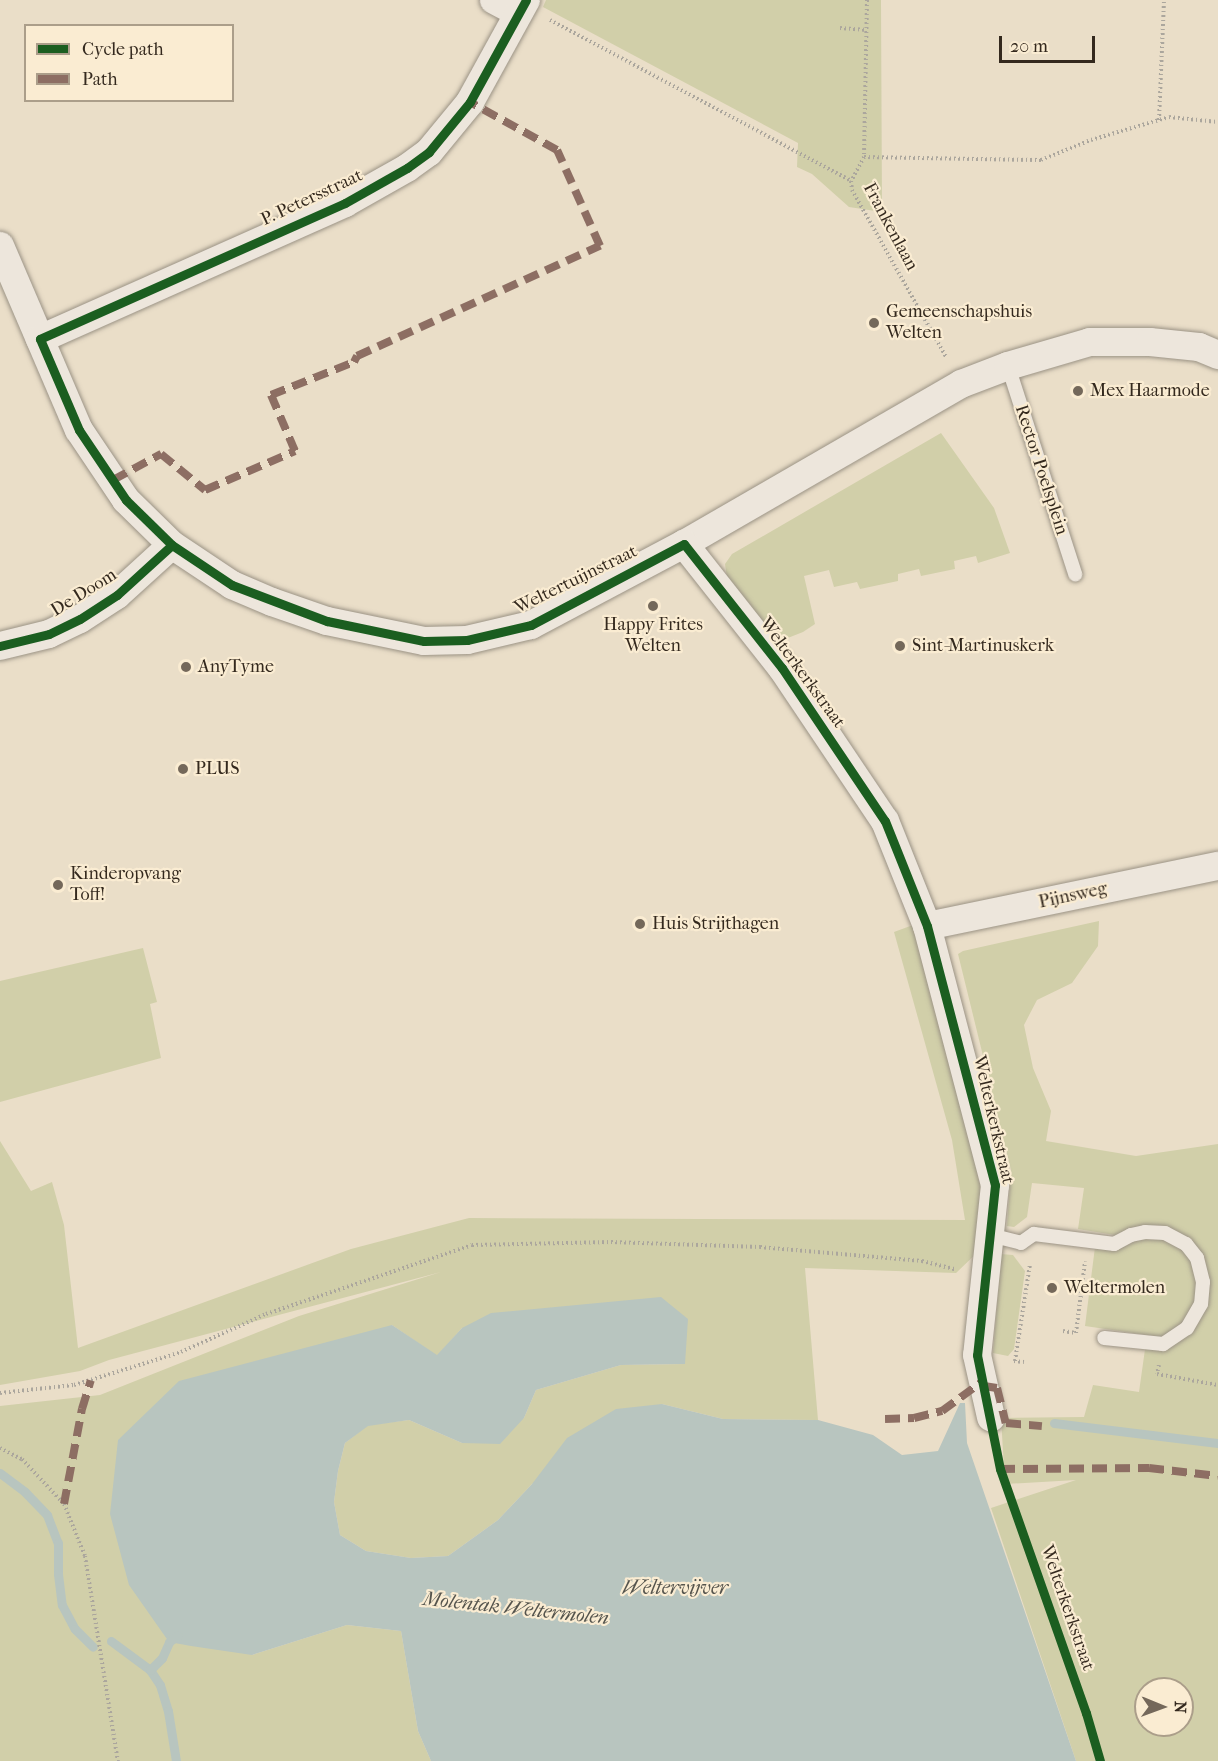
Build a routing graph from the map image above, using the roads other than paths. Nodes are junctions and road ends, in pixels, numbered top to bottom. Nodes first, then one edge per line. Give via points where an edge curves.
1 (515, 5) edge
2 (0, 246) edge
3 (11, 296) edge
4 (40, 339) junction
5 (1218, 355) edge
6 (1008, 366) junction
7 (684, 544) junction
8 (172, 545) junction
9 (1075, 574) dead end
10 (0, 646) edge
11 (1218, 866) edge
12 (927, 926) junction
13 (990, 1235) junction
14 (1104, 1338) dead end
15 (991, 1418) dead end

1 - 4 street, P. Petersstraat via 470,102 429,152 407,168 345,203
2 - 3 street, Weltertuijnstraat
3 - 4 street, Weltertuijnstraat
4 - 8 street, Weltertuijnstraat via 85,438 126,500
5 - 6 street, Weltertuijnstraat via 1199,347 1160,343 1090,342
6 - 7 street, Weltertuijnstraat via 961,384
6 - 9 lane, Rector Poelsplein
7 - 8 street, Weltertuijnstraat via 531,625 467,640 424,640 327,621 232,585
7 - 12 street, Welterkerkstraat via 782,668 885,821
8 - 10 street, De Doom via 117,595 80,619 49,634
11 - 12 street, Pijnsweg
12 - 13 street, Welterkerkstraat via 995,1185
13 - 14 lane via 1021,1243 1034,1234 1114,1244 1131,1235 1165,1233 1186,1244 1197,1258 1202,1275 1201,1304 1186,1328 1163,1344
13 - 15 street, Welterkerkstraat via 977,1355

